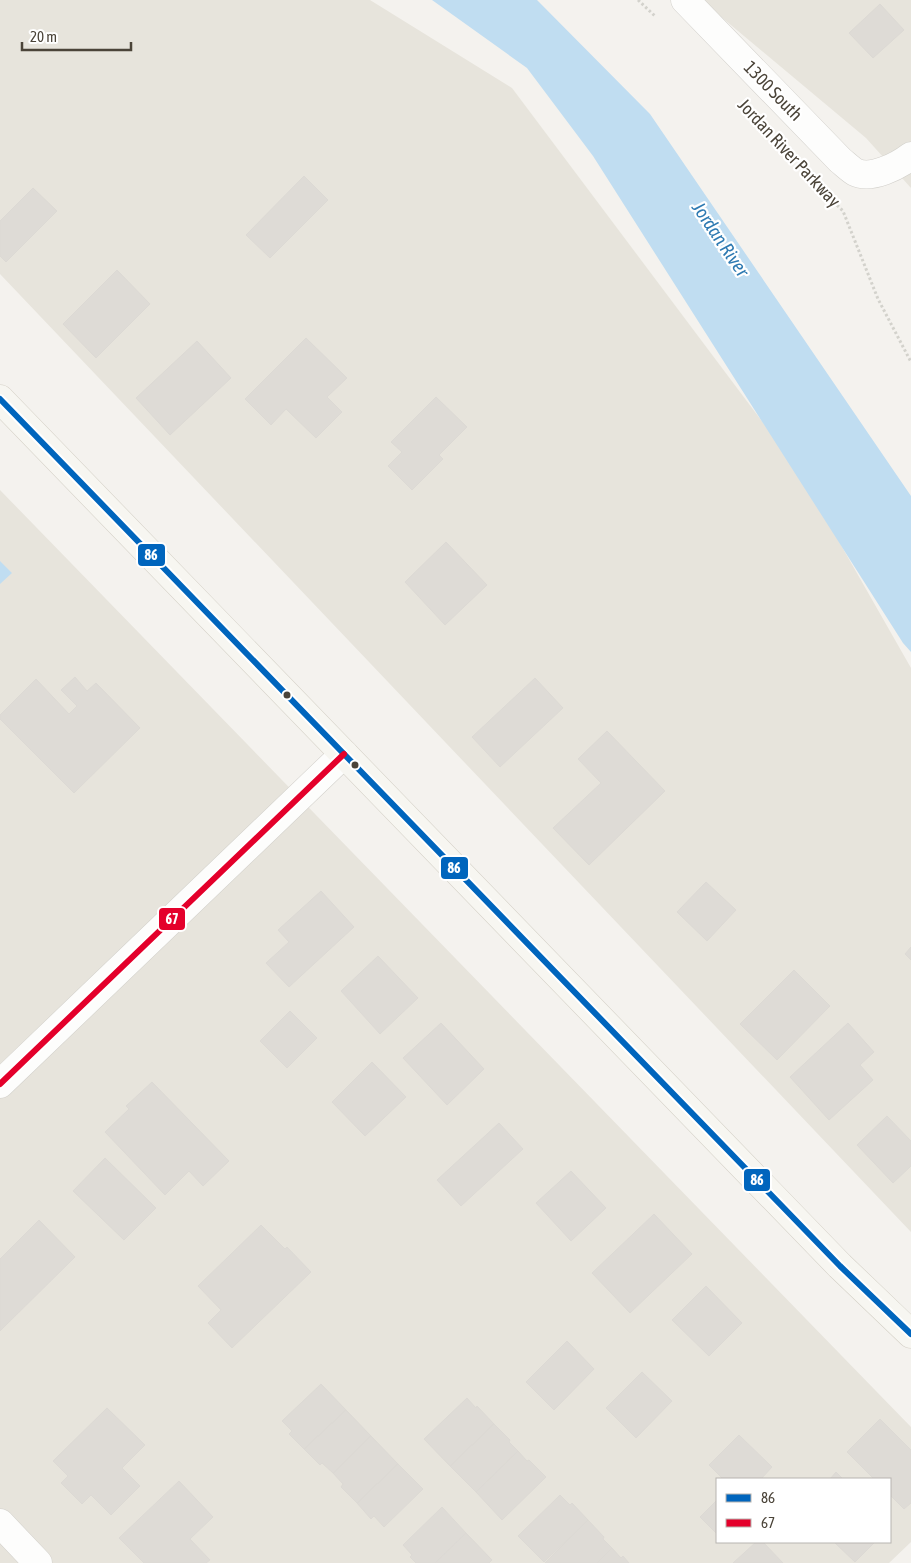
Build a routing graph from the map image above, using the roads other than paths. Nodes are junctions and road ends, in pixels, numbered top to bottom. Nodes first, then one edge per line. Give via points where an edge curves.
1 (685, 0) edge
2 (911, 156) edge
3 (0, 400) edge
4 (344, 754) junction
5 (0, 1084) edge
6 (911, 1334) edge
7 (0, 1523) edge
8 (38, 1563) edge

1 - 2 street, 1300 South via 856,173 866,175 885,171
3 - 4 main road
4 - 5 street
4 - 6 main road via 840,1266
7 - 8 street

